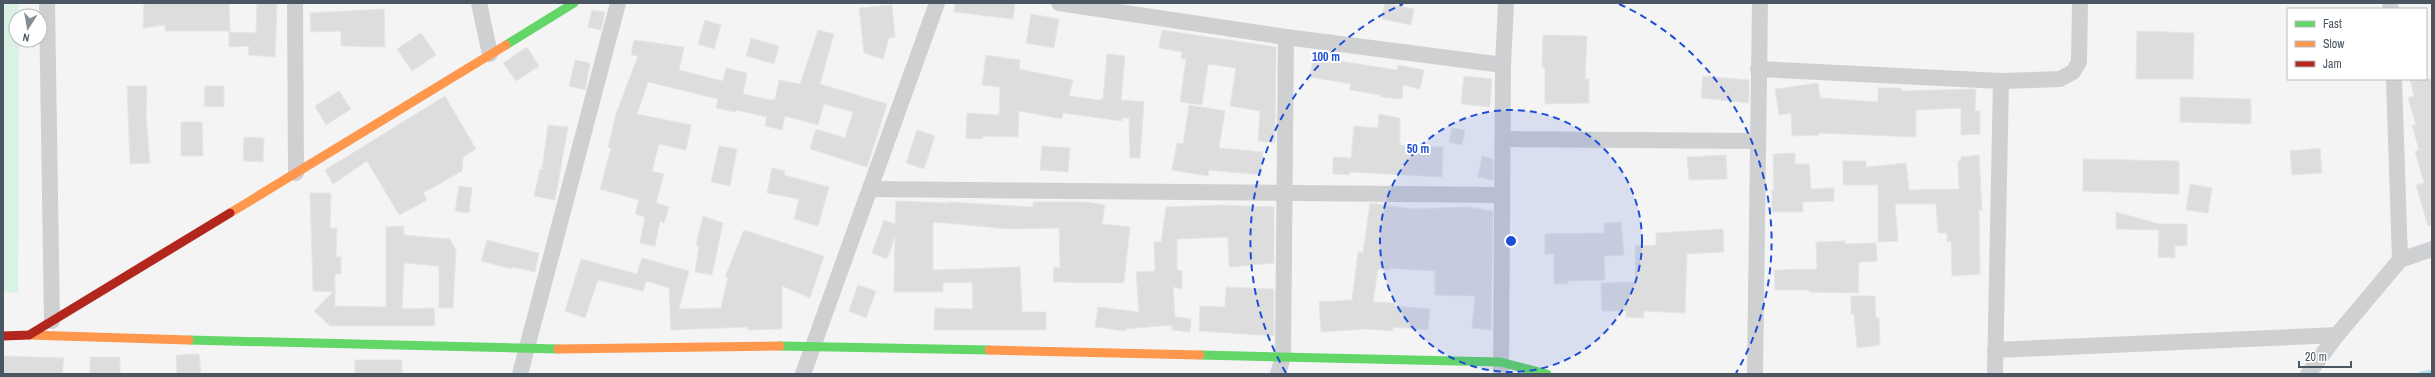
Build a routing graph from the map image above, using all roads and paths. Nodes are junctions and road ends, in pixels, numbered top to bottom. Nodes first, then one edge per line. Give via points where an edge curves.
1 (47, 3) edge
2 (295, 3) edge
3 (479, 3) edge
4 (574, 3) edge
5 (618, 3) edge
6 (937, 3) edge
7 (1059, 3) edge
8 (1506, 3) edge
9 (1760, 3) edge
10 (2080, 3) edge
11 (1286, 37) junction
12 (490, 54) junction
13 (1503, 65) junction
14 (1758, 69) junction
15 (2394, 80) edge
16 (2001, 81) junction
17 (1503, 139) junction
18 (1758, 142) junction
19 (296, 172) junction
20 (870, 189) junction
21 (1285, 193) junction
22 (1502, 195) junction
23 (2432, 249) edge
24 (2400, 260) junction
25 (52, 321) junction
26 (29, 335) junction
27 (2337, 335) junction
28 (3, 336) edge
29 (812, 346) junction
30 (526, 349) junction
31 (1995, 350) junction
32 (1283, 357) junction
33 (1501, 368) edge
34 (520, 374) edge
35 (803, 374) edge
36 (1278, 374) edge
37 (1547, 374) edge
38 (1756, 374) edge
39 (1995, 374) edge
40 (2308, 374) edge

1 - 25 street
2 - 19 street
3 - 12 street
4 - 12 street
5 - 30 street
6 - 20 street
7 - 11 street
8 - 13 street
9 - 14 street
10 - 16 street via 2079,62 2073,72 2060,79
11 - 13 street
11 - 21 street
12 - 19 street
13 - 17 street
14 - 16 street
14 - 18 street
15 - 24 street
16 - 31 street
17 - 18 street
17 - 22 street
18 - 38 street
19 - 25 street
20 - 21 street
20 - 29 street
21 - 22 street
21 - 32 street
22 - 33 street
23 - 24 street
24 - 27 street
25 - 26 street
26 - 28 street
26 - 30 street
27 - 31 street
27 - 40 street
29 - 30 street
29 - 32 street
29 - 35 street
30 - 34 street
31 - 39 street
32 - 33 street
32 - 36 street
33 - 37 street

